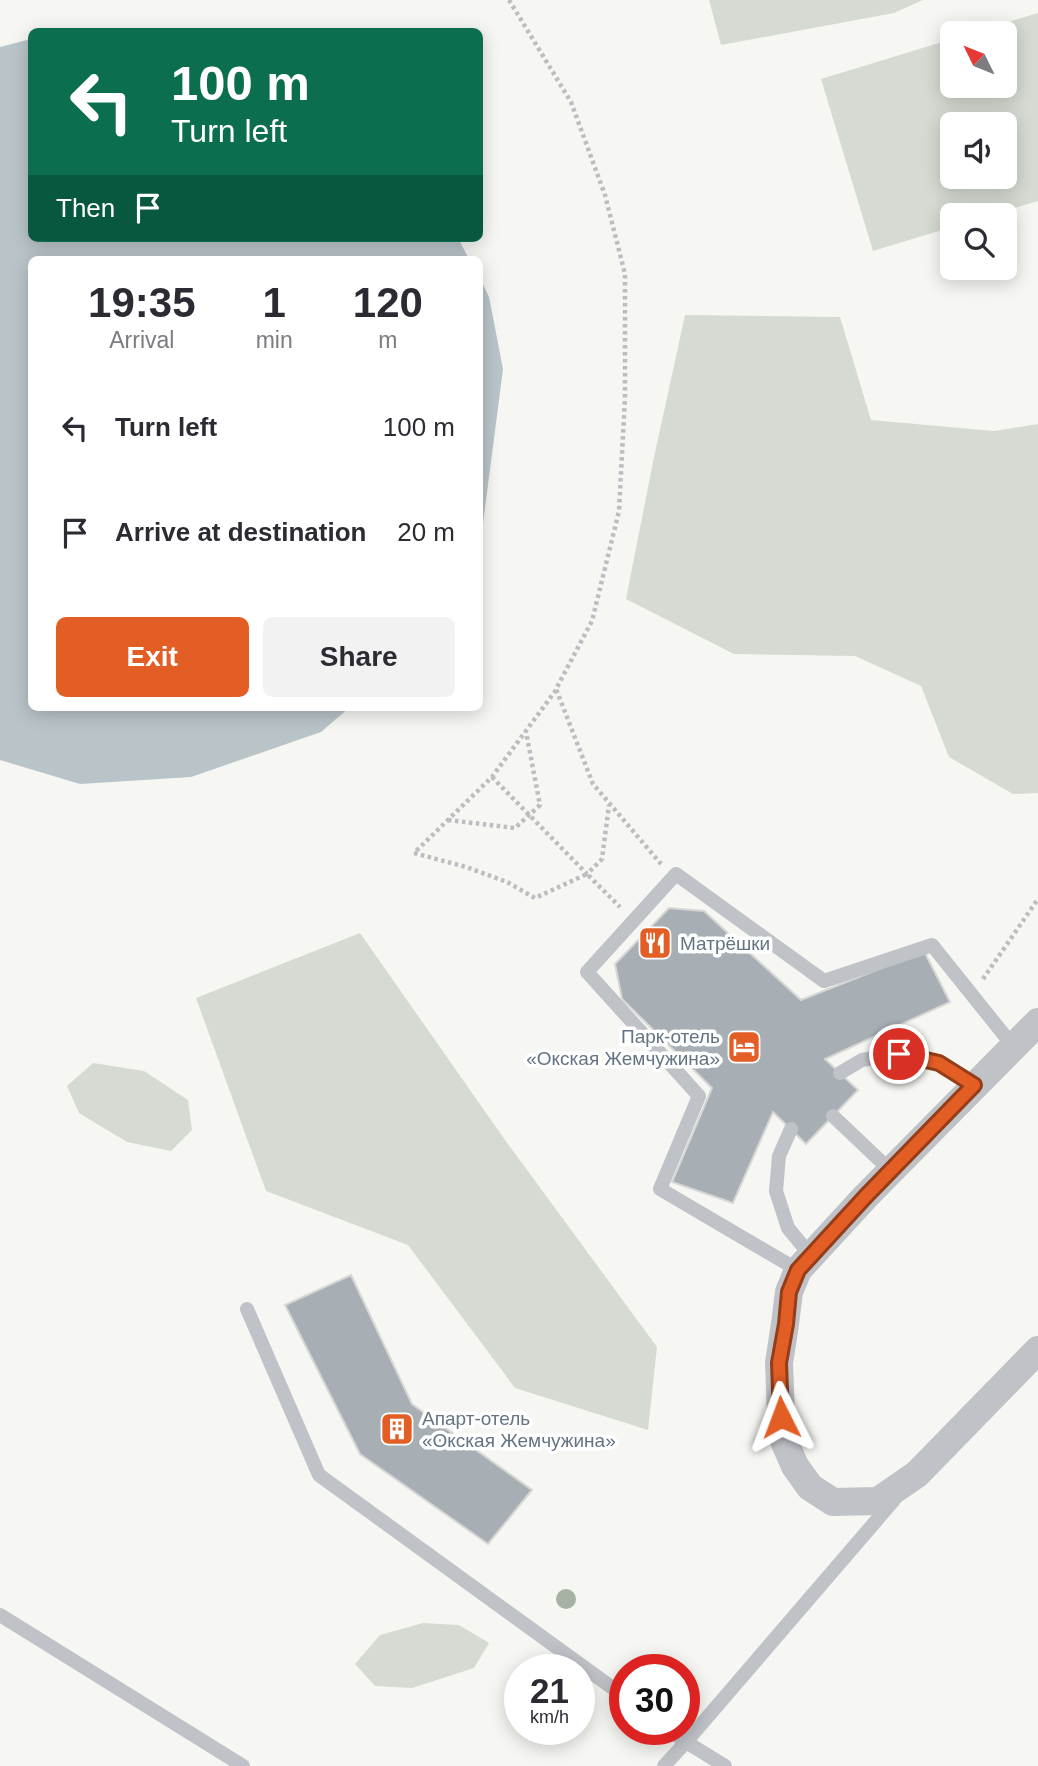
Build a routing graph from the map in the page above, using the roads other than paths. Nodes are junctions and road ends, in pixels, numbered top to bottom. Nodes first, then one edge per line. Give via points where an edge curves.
1 (1038, 1022) edge
2 (1013, 1046) junction
3 (840, 1073) dead end
4 (974, 1085) junction
5 (833, 1116) dead end
6 (791, 1129) dead end
7 (891, 1171) junction
8 (804, 1263) junction
9 (247, 1309) dead end
10 (1038, 1350) edge
11 (917, 1474) junction
12 (0, 1615) edge
13 (609, 1686) edge
14 (700, 1726) edge
15 (683, 1745) edge
16 (691, 1745) edge
17 (243, 1766) edge
18 (664, 1766) edge
19 (725, 1766) edge

1 - 2 street
2 - 4 street
2 - 8 lane via 932,945 824,981 676,874 587,972 699,1096 660,1189
3 - 4 lane via 862,1060 899,1054 939,1063
4 - 7 street
5 - 7 lane
6 - 8 lane via 779,1156 776,1191
7 - 8 street
8 - 11 street via 789,1292 779,1363 784,1441 795,1466 810,1487 833,1502 878,1501
9 - 13 lane via 319,1475
10 - 11 street
11 - 14 lane
12 - 17 lane
15 - 18 lane
16 - 19 lane

